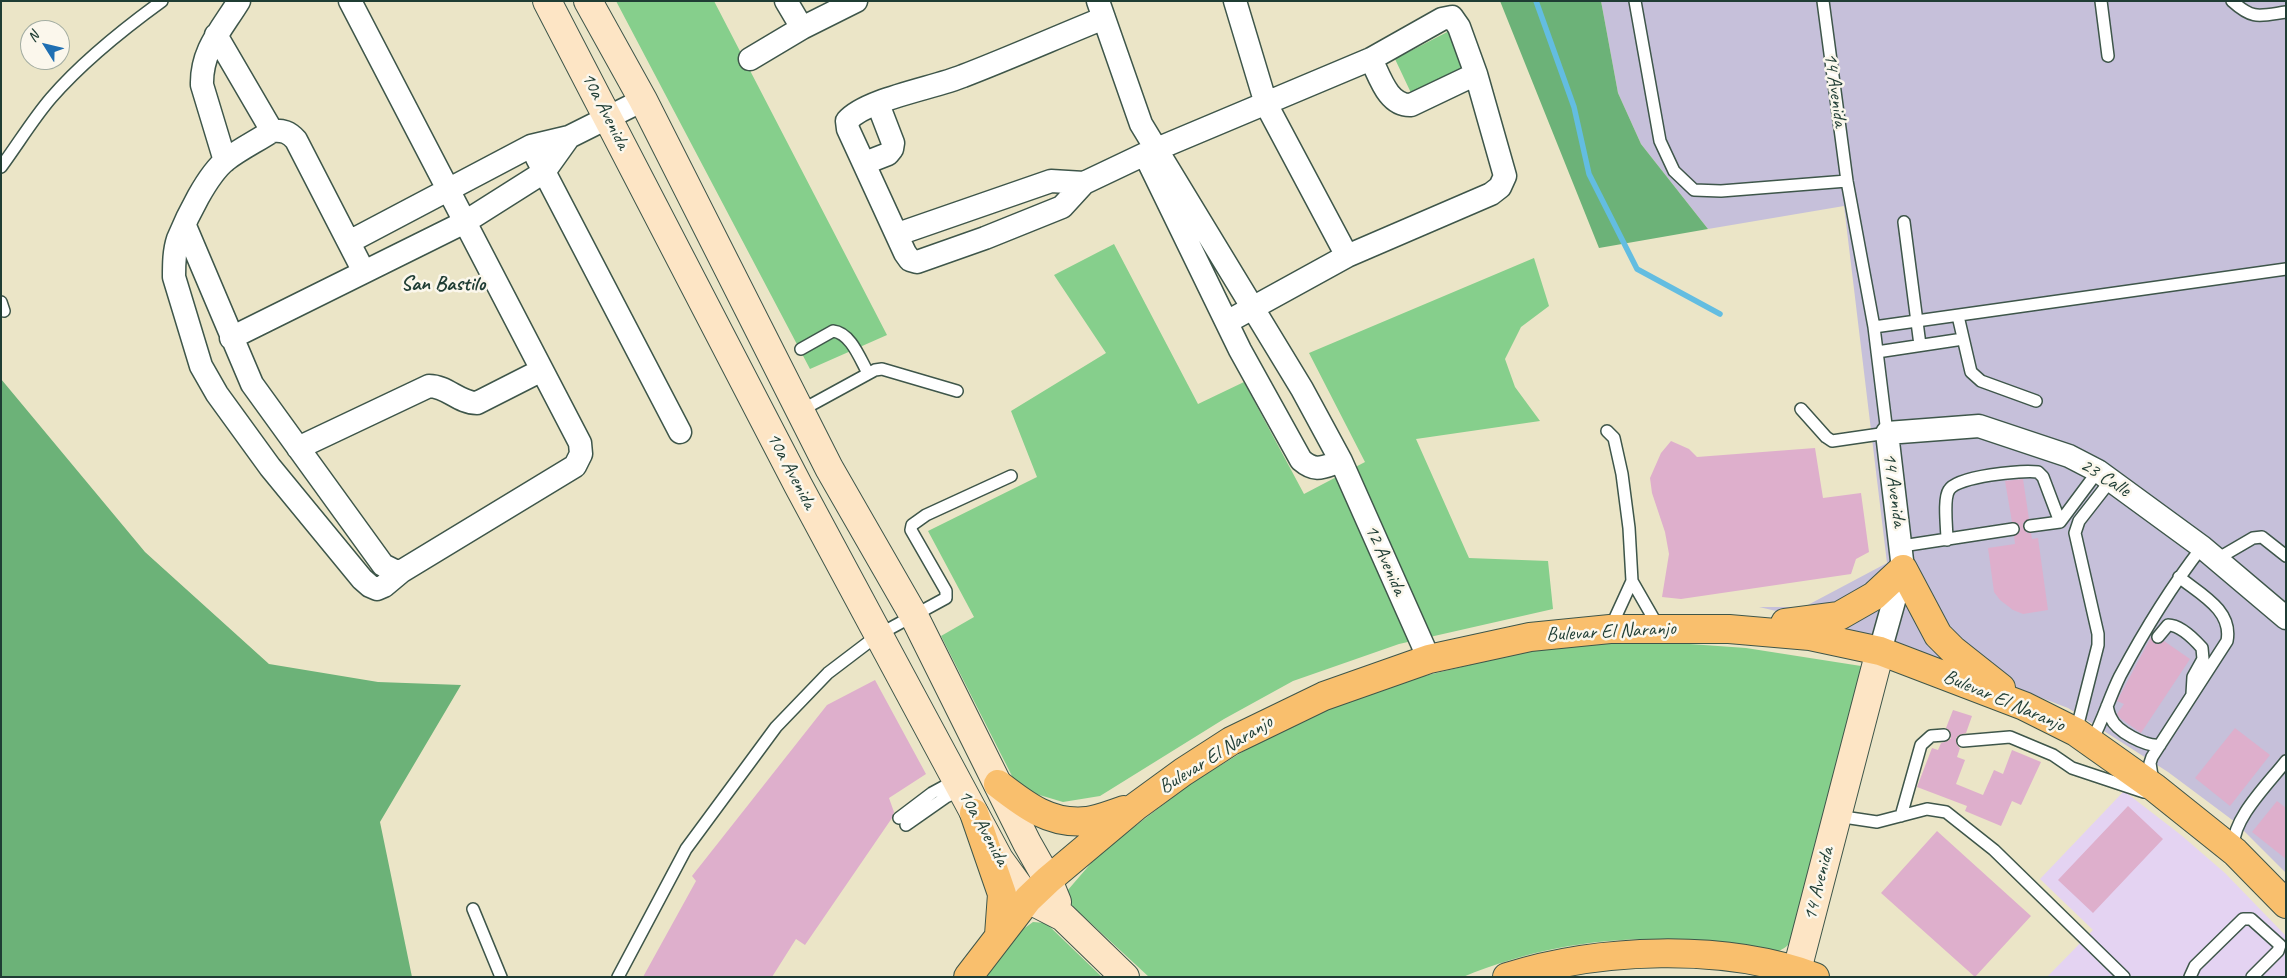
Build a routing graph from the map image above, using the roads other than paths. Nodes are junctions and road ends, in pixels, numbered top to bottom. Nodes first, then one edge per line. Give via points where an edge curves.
1 (162, 1) edge
2 (239, 1) edge
3 (350, 1) edge
4 (547, 1) edge
5 (588, 1) edge
6 (786, 1) edge
7 (856, 1) edge
8 (1235, 1) edge
9 (1635, 1) edge
10 (1823, 1) edge
11 (2101, 1) edge
12 (2232, 1) edge
13 (1101, 10) edge
14 (2286, 12) edge
15 (802, 28) junction
16 (216, 35) junction
17 (2108, 56) dead end
18 (750, 58) dead end
19 (1371, 59) junction
20 (1476, 74) junction
21 (643, 100) junction
22 (878, 104) junction
23 (1266, 104) junction
24 (608, 118) junction
25 (272, 131) junction
26 (569, 137) junction
27 (530, 146) junction
28 (1150, 151) junction
29 (225, 161) junction
30 (865, 164) junction
31 (1, 166) edge
32 (544, 172) junction
33 (1847, 180) junction
34 (1084, 183) junction
35 (448, 190) junction
36 (465, 222) junction
37 (1904, 222) dead end
38 (185, 226) junction
39 (898, 234) junction
40 (349, 242) junction
41 (1347, 256) junction
42 (2286, 269) edge
43 (364, 272) junction
44 (1252, 308) junction
45 (1958, 316) junction
46 (1917, 320) junction
47 (1227, 322) junction
48 (1874, 327) junction
49 (1268, 334) junction
50 (231, 338) junction
51 (1963, 339) junction
52 (1920, 345) junction
53 (801, 348) dead end
54 (1240, 350) junction
55 (1877, 352) junction
56 (542, 370) junction
57 (868, 373) junction
58 (957, 390) dead end
59 (2036, 401) dead end
60 (1801, 409) dead end
61 (800, 411) junction
62 (680, 432) dead end
63 (1607, 432) dead end
64 (1887, 433) junction
65 (298, 448) junction
66 (1341, 461) junction
67 (829, 468) junction
68 (1011, 476) dead end
69 (2104, 476) junction
70 (798, 485) junction
71 (2060, 522) junction
72 (2030, 526) dead end
73 (2013, 529) dead end
74 (1947, 540) junction
75 (2209, 553) junction
76 (2286, 556) edge
77 (1902, 557) junction
78 (402, 571) junction
79 (2179, 577) junction
80 (1632, 581) junction
81 (914, 616) junction
82 (2286, 618) edge
83 (1659, 628) junction
84 (1610, 629) junction
85 (1729, 629) junction
86 (878, 635) junction
87 (2158, 637) dead end
88 (1880, 651) junction
89 (1429, 659) junction
90 (2129, 669) dead end
91 (2120, 676) junction
92 (2192, 695) junction
93 (2024, 706) junction
94 (2107, 706) junction
95 (1944, 735) dead end
96 (2083, 738) junction
97 (1963, 741) dead end
98 (2160, 745) junction
99 (2284, 768) edge
100 (998, 784) junction
101 (959, 785) junction
102 (2163, 795) junction
103 (1135, 807) junction
104 (974, 814) junction
105 (1837, 816) junction
106 (1900, 816) junction
107 (903, 822) dead end
108 (2235, 852) junction
109 (1048, 880) junction
110 (1028, 899) junction
111 (2286, 904) edge
112 (473, 909) dead end
113 (1063, 917) junction
114 (999, 935) junction
115 (1806, 973) edge
116 (501, 977) edge
117 (618, 977) edge
118 (968, 977) edge
119 (1125, 977) edge
120 (1506, 977) edge
121 (2124, 977) edge
122 (2190, 977) edge
123 (2252, 977) edge

1 - 31 lane via 80,68 51,98
2 - 16 street
3 - 35 street
4 - 24 street, 10a Avenida
5 - 21 street, 10a Avenida
6 - 15 street
7 - 15 street
8 - 23 street
9 - 33 lane via 1660,141 1674,171 1694,190 1721,191
10 - 33 lane, 14 Avenida
11 - 17 lane
12 - 14 lane via 2248,15
13 - 22 street via 961,77
13 - 28 street
15 - 18 street
16 - 25 street
16 - 29 street via 205,57 202,85
19 - 20 street via 1393,101 1401,106 1411,105
19 - 20 street via 1442,19 1452,17 1459,27
19 - 23 street
20 - 41 street via 1504,176 1500,187 1492,194
21 - 24 street
21 - 61 street, 10a Avenida
22 - 30 street via 893,142 892,149
22 - 30 street via 852,114 847,121
23 - 28 street
23 - 41 street
24 - 26 street
24 - 70 street, 10a Avenida
25 - 29 street
25 - 40 street via 285,132 296,140
26 - 27 street
26 - 32 street
27 - 32 street
27 - 35 street
28 - 34 street
28 - 44 street, 12 Avenida
28 - 47 street
29 - 38 street via 198,198
30 - 39 street
32 - 36 street
32 - 62 street
33 - 48 lane, 14 Avenida
34 - 39 street via 1051,181
34 - 39 street via 1062,207 917,262 910,260 905,253
35 - 36 street
35 - 40 street
36 - 43 street
36 - 56 street
37 - 46 lane
38 - 50 street
38 - 78 street via 175,253 174,277 201,366 216,394 362,579 377,589
40 - 43 street
41 - 44 street
42 - 45 lane
43 - 50 street
44 - 47 street
44 - 49 street, 12 Avenida
45 - 46 lane
45 - 51 lane
46 - 48 lane
46 - 52 lane
47 - 54 street
48 - 55 lane, 14 Avenida
49 - 54 street
49 - 66 street, 12 Avenida
50 - 65 street via 252,384
51 - 52 lane
51 - 59 lane via 1971,372 1981,380
52 - 55 lane
53 - 57 lane via 833,331 838,332 849,340
54 - 66 street via 1301,460 1310,468 1322,468
55 - 64 lane, 14 Avenida
56 - 65 street via 477,403 465,402 440,388 429,386
56 - 78 street via 580,443 581,454 575,466
57 - 58 lane via 882,369
57 - 61 lane
60 - 64 lane via 1832,441
61 - 67 street, 10a Avenida
63 - 80 lane via 1614,438 1622,474
64 - 69 street, 23 Calle via 1979,426 2070,456
64 - 77 street, 14 Avenida
65 - 78 street via 383,565
66 - 89 street, 12 Avenida
67 - 70 street
67 - 81 street, 10a Avenida
68 - 81 lane via 926,514 912,525 911,530 947,594 942,602
69 - 71 lane
69 - 75 street, 23 Calle
69 - 96 lane via 2075,533 2098,634
70 - 86 street, 10a Avenida
71 - 72 lane
71 - 74 lane via 2043,477 2038,472 1974,478 1955,484 1949,490
73 - 74 lane
74 - 77 lane
75 - 76 lane via 2262,537
75 - 79 lane
75 - 82 street, 23 Calle
77 - 85 main road via 1874,596 1839,616
77 - 88 street, 14 Avenida
77 - 93 main road via 1932,623 1945,643
79 - 91 lane
79 - 92 lane via 2220,610 2228,627 2227,640
80 - 83 lane
80 - 84 lane
81 - 86 lane
81 - 100 street, 10a Avenida
83 - 84 main road, Bulevar El Naranjo
83 - 85 main road, Bulevar El Naranjo
84 - 89 main road, Bulevar El Naranjo via 1530,637
85 - 88 main road, Bulevar El Naranjo via 1810,636
86 - 101 street, 10a Avenida
86 - 117 lane via 828,673 776,727 686,849
87 - 92 lane via 2168,625 2173,625 2202,648 2203,659 2193,677
88 - 93 main road, Bulevar El Naranjo
88 - 105 street, 14 Avenida
89 - 103 main road, Bulevar El Naranjo via 1324,696 1278,717 1223,746
90 - 91 lane
91 - 94 lane
92 - 98 lane
93 - 96 main road, Bulevar El Naranjo
94 - 96 lane via 2100,727
94 - 98 lane via 2110,719 2121,730 2146,745
95 - 106 lane via 1931,736 1921,745
96 - 102 main road, Bulevar El Naranjo
97 - 102 lane via 2010,737 2053,755 2072,768
98 - 102 lane via 2150,763
99 - 108 lane via 2239,822 2234,836
100 - 103 main road via 1037,813 1065,821 1089,821
100 - 109 street, 10a Avenida
101 - 104 street, 10a Avenida
101 - 107 lane via 932,793
102 - 108 main road, Bulevar El Naranjo
103 - 109 main road, Bulevar El Naranjo
104 - 110 street, 10a Avenida via 998,859
104 - 114 main road via 1002,894
105 - 106 lane via 1877,822
105 - 115 street, 14 Avenida
106 - 121 lane via 1927,809 1946,812 1994,850
108 - 111 main road, Bulevar El Naranjo
109 - 110 main road, Bulevar El Naranjo
109 - 113 street, 10a Avenida
110 - 113 street, 10a Avenida
110 - 114 main road, Bulevar El Naranjo
112 - 116 lane
113 - 119 street, 10a Avenida
114 - 118 main road, Bulevar El Naranjo
115 - 120 main road via 1762,962 1711,956 1645,954 1579,959
122 - 123 lane via 2195,966 2243,919 2251,919 2280,945 2278,952

